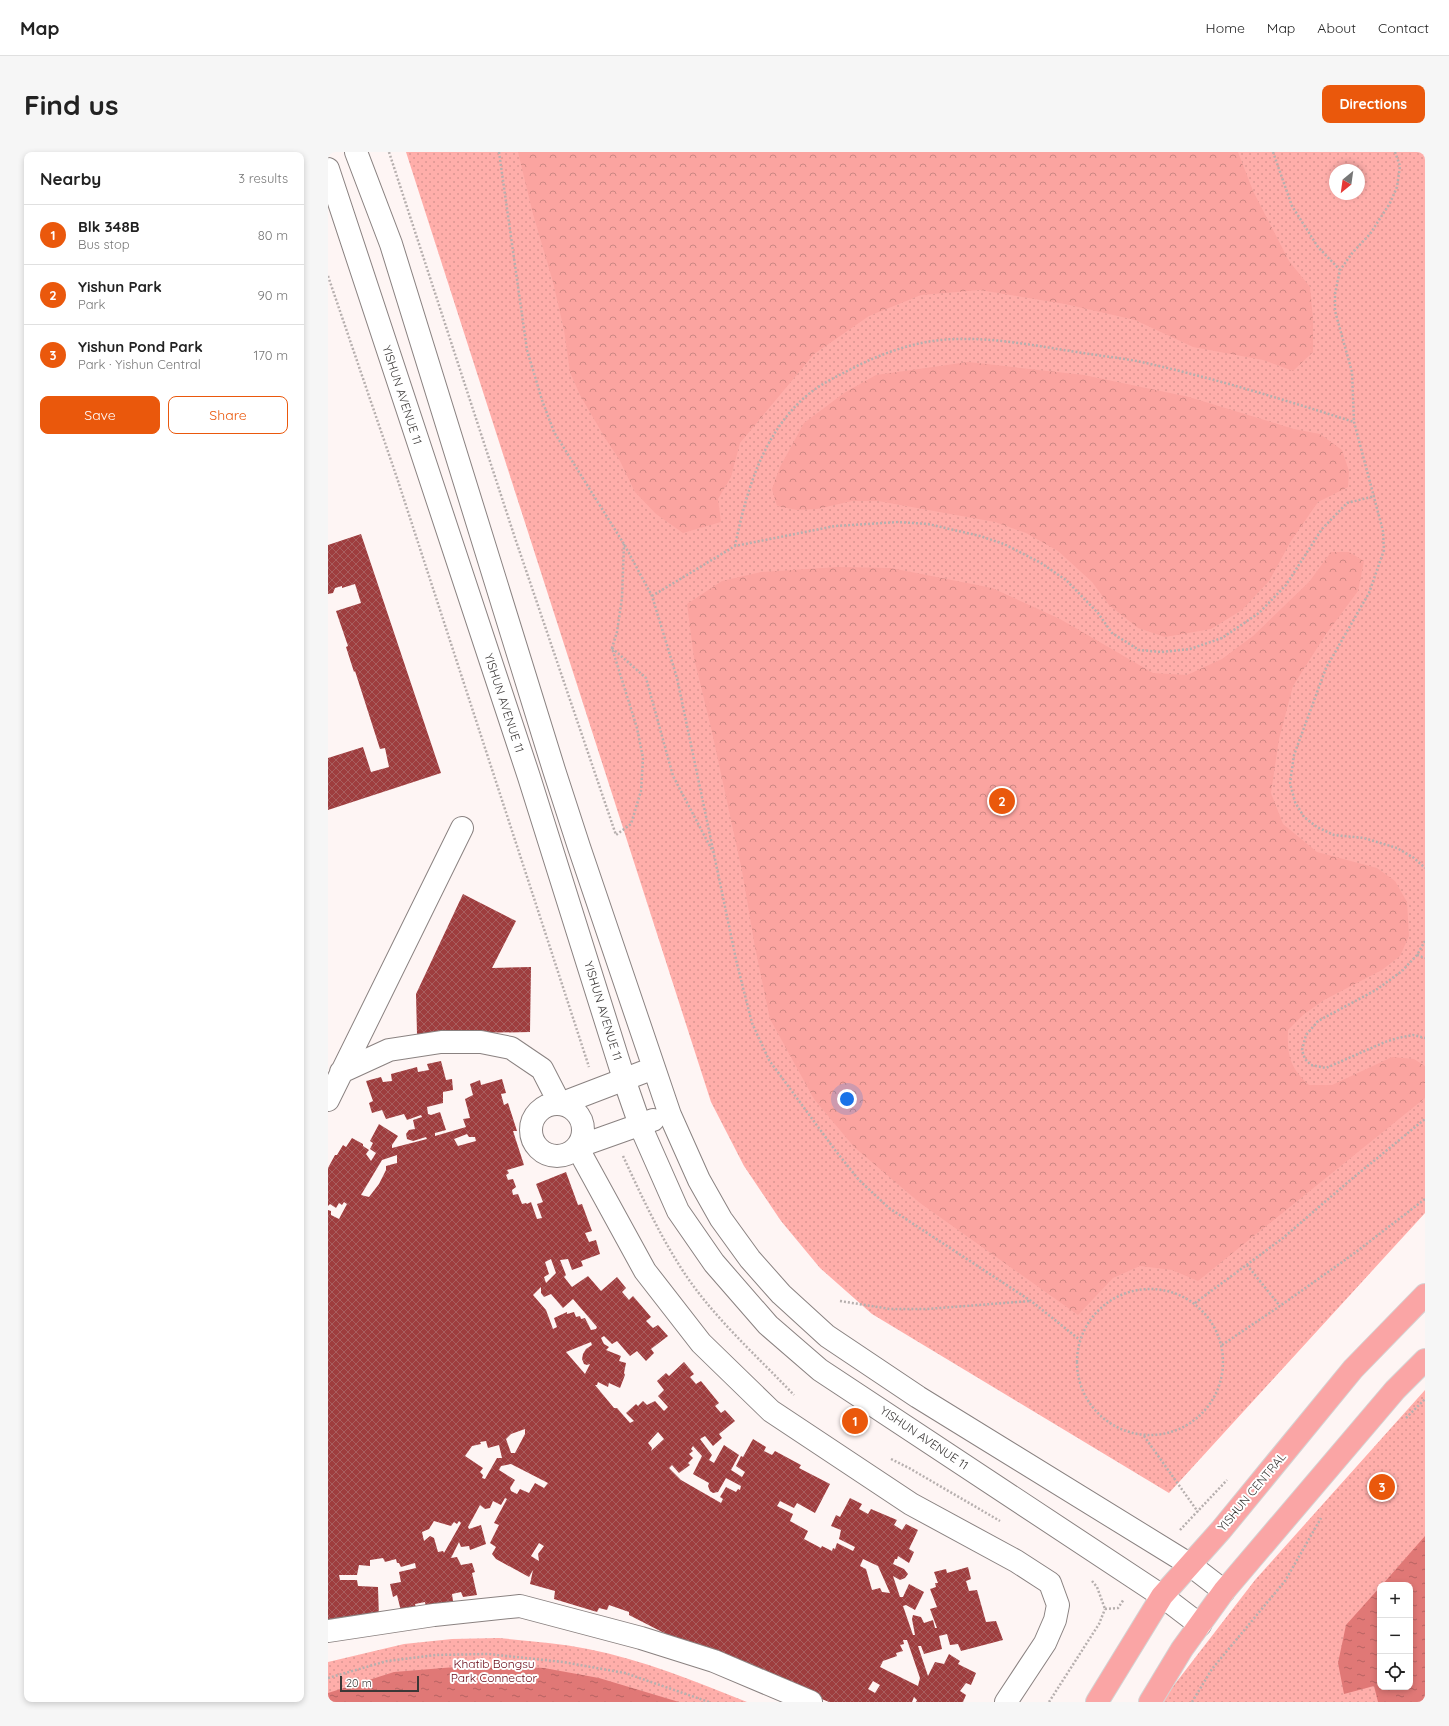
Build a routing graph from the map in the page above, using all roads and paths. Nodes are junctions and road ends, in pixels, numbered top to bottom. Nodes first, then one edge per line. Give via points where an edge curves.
1 (356, 152) edge
2 (389, 152) edge
3 (499, 152) edge
4 (1273, 152) edge
5 (1395, 152) edge
6 (328, 169) edge
7 (1340, 270) junction
8 (1354, 422) junction
9 (1375, 496) junction
10 (624, 544) junction
11 (735, 546) junction
12 (652, 596) junction
13 (612, 648) junction
14 (462, 828) dead end
15 (715, 856) junction
16 (1425, 868) edge
17 (1425, 941) edge
18 (1417, 955) junction
19 (1425, 958) edge
20 (1425, 1038) edge
21 (654, 1068) junction
22 (341, 1072) junction
23 (624, 1079) junction
24 (328, 1100) edge
25 (560, 1104) junction
26 (670, 1115) junction
27 (1425, 1119) edge
28 (640, 1125) junction
29 (577, 1147) junction
30 (1425, 1199) edge
31 (1246, 1265) junction
32 (1425, 1295) edge
33 (840, 1301) dead end
34 (1030, 1301) junction
35 (1195, 1303) junction
36 (1280, 1306) junction
37 (1080, 1340) junction
38 (1222, 1345) junction
39 (1425, 1360) edge
40 (1425, 1399) edge
41 (1403, 1421) dead end
42 (1144, 1436) junction
43 (1198, 1512) dead end
44 (1323, 1514) dead end
45 (1189, 1564) junction
46 (1224, 1591) junction
47 (1162, 1596) junction
48 (1105, 1609) dead end
49 (1200, 1625) junction
50 (328, 1631) edge
51 (328, 1678) edge
52 (709, 1702) edge
53 (811, 1702) edge
54 (1006, 1702) edge
55 (1049, 1702) edge
56 (1097, 1702) edge
57 (1150, 1702) edge
58 (1192, 1702) edge

1 - 21 street via 391,244 554,770
2 - 13 path via 515,538 616,835 631,824 642,791 643,758 637,728
3 - 10 path via 527,350 542,400 554,432
4 - 7 path via 1292,206 1318,247
5 - 7 path via 1400,166 1397,186 1390,203 1370,234 1352,252
6 - 23 street, YISHUN AVENUE 11 via 529,778
7 - 8 path via 1334,311 1352,372
8 - 9 path
8 - 11 path via 1235,385 1145,363 984,339 928,342 898,348 822,384 804,398 776,432 747,495
9 - 11 path via 1347,503 1322,529 1286,585 1259,613 1222,638 1190,649 1162,652 1140,650 1112,633 1098,612 1066,580 1034,559 1004,544 980,536 928,524 872,523 835,526
9 - 16 path via 1383,531 1384,550 1369,593 1326,668 1294,755 1290,783 1295,802 1304,817 1317,827 1334,835 1364,838 1397,848
10 - 12 path
10 - 13 path via 622,598
11 - 12 path
12 - 15 path via 677,678
13 - 15 path via 646,678 673,776
14 - 22 street
15 - 34 path via 752,1023 769,1060 859,1180 889,1208
17 - 18 path
18 - 19 path
18 - 20 path via 1402,971 1376,990 1318,1021 1306,1034 1302,1050 1305,1059 1311,1065 1326,1068 1398,1038 1413,1035
21 - 23 street
21 - 26 street
22 - 24 street
22 - 25 street via 389,1050 441,1042 481,1042 511,1048 542,1069
23 - 25 street
23 - 28 street, YISHUN AVENUE 11
25 - 29 street via 574,1111 583,1124 581,1140
25 - 29 street via 547,1106 536,1114 531,1122 532,1140 537,1148 553,1156 570,1153
26 - 28 street
26 - 45 street via 699,1180 721,1219 781,1294 827,1336 918,1397
27 - 31 path via 1283,1238
28 - 29 street
28 - 47 street, YISHUN AVENUE 11 via 678,1211 714,1263 768,1325 820,1370
29 - 54 street via 645,1271 701,1344 771,1411 911,1504 1016,1560 1050,1583 1058,1605 1055,1620 1045,1643
30 - 36 path
31 - 35 path
31 - 36 path
32 - 45 main road, YISHUN CENTRAL via 1354,1369 1221,1530
33 - 34 path via 890,1308 928,1309
34 - 37 path
35 - 37 path via 1178,1294 1157,1289 1135,1290 1115,1298 1097,1311 1084,1329
35 - 38 path via 1213,1323
36 - 38 path
37 - 42 path via 1077,1374 1085,1397 1100,1416 1120,1430
38 - 42 path via 1224,1368 1219,1391 1207,1410 1189,1425 1167,1434
39 - 46 main road via 1396,1390
40 - 41 path
42 - 43 path
44 - 58 path via 1285,1581 1212,1669
45 - 46 street
45 - 47 main road, YISHUN CENTRAL
46 - 49 main road
47 - 49 street, YISHUN AVENUE 11
47 - 56 main road, YISHUN CENTRAL
48 - 55 path via 1099,1624
49 - 57 main road
50 - 53 street via 434,1615 520,1606 714,1660
51 - 52 path via 387,1661 436,1655 488,1654 563,1662 625,1673

